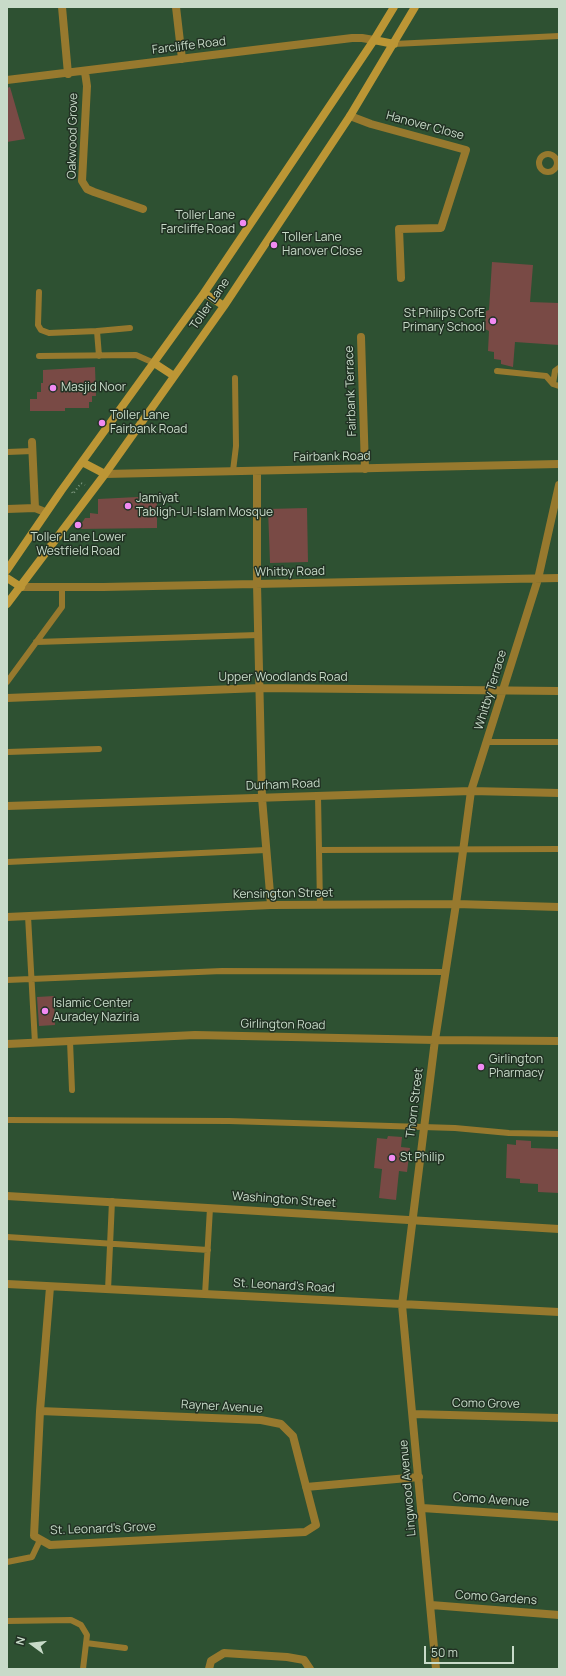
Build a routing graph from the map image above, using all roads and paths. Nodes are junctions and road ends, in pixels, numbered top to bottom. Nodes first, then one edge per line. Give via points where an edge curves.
1 (62, 7) edge
2 (176, 7) edge
3 (394, 7) edge
4 (415, 7) edge
5 (559, 36) edge
6 (374, 40) junction
7 (394, 44) junction
8 (182, 59) junction
9 (85, 72) junction
10 (68, 74) junction
11 (7, 80) edge
12 (350, 116) junction
13 (143, 209) dead end
14 (402, 278) dead end
15 (39, 292) dead end
16 (204, 293) junction
17 (224, 306) junction
18 (130, 328) dead end
19 (97, 331) junction
20 (362, 337) dead end
21 (39, 356) dead end
22 (99, 356) junction
23 (154, 363) junction
24 (559, 368) edge
25 (497, 371) dead end
26 (174, 376) junction
27 (235, 378) dead end
28 (556, 385) edge
29 (32, 442) dead end
30 (33, 451) junction
31 (7, 452) edge
32 (82, 462) junction
33 (559, 464) edge
34 (365, 469) junction
35 (233, 471) junction
36 (257, 471) junction
37 (105, 474) junction
38 (559, 485) edge
39 (63, 487) junction
40 (92, 490) junction
41 (35, 508) junction
42 (7, 509) edge
43 (45, 512) junction
44 (7, 570) edge
45 (7, 578) edge
46 (559, 578) edge
47 (538, 579) junction
48 (257, 584) junction
49 (21, 587) junction
50 (62, 588) junction
51 (7, 604) edge
52 (258, 634) junction
53 (36, 642) junction
54 (7, 682) edge
55 (260, 688) junction
56 (504, 690) junction
57 (559, 691) edge
58 (7, 698) edge
59 (487, 742) junction
60 (559, 742) edge
61 (99, 749) dead end
62 (7, 752) edge
63 (472, 791) junction
64 (559, 793) edge
65 (318, 796) junction
66 (262, 798) junction
67 (7, 806) edge
68 (559, 849) edge
69 (266, 850) junction
70 (319, 850) junction
71 (464, 850) junction
72 (7, 862) edge
73 (456, 904) junction
74 (271, 905) junction
75 (320, 905) junction
76 (559, 907) edge
77 (28, 916) junction
78 (7, 917) edge
79 (446, 972) junction
80 (7, 980) edge
81 (32, 980) junction
82 (435, 1040) junction
83 (70, 1041) junction
84 (559, 1041) edge
85 (35, 1043) junction
86 (7, 1044) edge
87 (72, 1090) dead end
88 (7, 1120) edge
89 (424, 1128) junction
90 (559, 1134) edge
91 (7, 1196) edge
92 (112, 1201) junction
93 (210, 1208) junction
94 (413, 1221) junction
95 (559, 1229) edge
96 (7, 1237) edge
97 (110, 1243) junction
98 (208, 1250) junction
99 (7, 1284) edge
100 (50, 1287) junction
101 (108, 1290) junction
102 (205, 1295) junction
103 (402, 1305) junction
104 (559, 1312) edge
105 (40, 1411) junction
106 (413, 1414) junction
107 (559, 1418) edge
108 (419, 1477) junction
109 (306, 1487) junction
110 (422, 1508) junction
111 (559, 1517) edge
112 (305, 1532) joint
113 (40, 1540) junction
114 (7, 1562) edge
115 (431, 1606) junction
116 (559, 1615) edge
117 (7, 1621) edge
118 (86, 1643) junction
119 (125, 1648) dead end
120 (83, 1669) edge
121 (209, 1669) edge
122 (310, 1669) edge
123 (436, 1669) edge

1 - 10 street
2 - 8 street
3 - 6 main road, Toller Lane
4 - 7 main road, Toller Lane
5 - 7 lane
6 - 7 main road
6 - 8 street, Farcliffe Road via 352,38
6 - 16 main road, Toller Lane
7 - 12 main road, Toller Lane
8 - 9 street, Farcliffe Road
9 - 10 street, Farcliffe Road
9 - 13 street, Oakwood Grove via 82,174 84,185 94,192
10 - 11 street, Farcliffe Road
12 - 14 street, Hanover Close via 466,150 441,228 399,229
12 - 17 main road, Toller Lane
15 - 19 lane via 38,325 41,330 49,333
16 - 17 main road
16 - 23 main road, Toller Lane
17 - 26 main road, Toller Lane
18 - 19 lane
19 - 22 lane
20 - 34 street, Fairbank Terrace
21 - 22 lane
22 - 23 lane via 136,355
23 - 26 main road
23 - 32 main road, Toller Lane
24 - 28 lane via 555,371
25 - 28 lane via 546,376
26 - 37 main road, Toller Lane
27 - 35 lane via 236,446
29 - 30 street
30 - 31 lane
30 - 41 street
32 - 37 main road
32 - 39 main road, Toller Lane
33 - 34 street, Fairbank Road
34 - 36 street, Fairbank Road
35 - 36 street, Fairbank Road
35 - 37 street, Fairbank Road
36 - 48 street
37 - 40 main road, Toller Lane
38 - 47 street, Whitby Terrace
39 - 40 path via 74,494 81,483
39 - 43 main road, Toller Lane
40 - 49 main road, Toller Lane
41 - 42 street
41 - 43 street
43 - 44 main road, Toller Lane
45 - 49 main road
46 - 47 street, Whitby Road
47 - 48 street, Whitby Road
47 - 56 street, Whitby Terrace
48 - 50 street, Whitby Road
48 - 52 street
49 - 50 street, Whitby Road
49 - 51 main road, Toller Lane
50 - 53 lane via 62,607
52 - 53 lane
52 - 55 street
53 - 54 lane
55 - 56 street, Upper Woodlands Road
55 - 58 street, Upper Woodlands Road
55 - 66 street
56 - 57 street, Upper Woodlands Road
56 - 59 street, Whitby Terrace
59 - 60 lane
59 - 63 street, Whitby Terrace
61 - 62 lane
63 - 64 street, Durham Road
63 - 65 street, Durham Road
63 - 71 street, Whitby Terrace
65 - 66 street, Durham Road
65 - 70 lane
66 - 67 street, Durham Road
66 - 69 street
68 - 71 lane
69 - 72 lane
69 - 74 street
70 - 71 lane
70 - 75 lane
71 - 73 street, Whitby Terrace
73 - 75 street, Kensington Street
73 - 76 street, Kensington Street
73 - 79 street, Thorn Street
74 - 75 street, Kensington Street
74 - 77 street, Kensington Street
77 - 78 street, Kensington Street
77 - 81 lane
79 - 81 lane via 222,971
79 - 82 street, Thorn Street
80 - 81 lane
81 - 85 lane
82 - 83 street, Girlington Road via 195,1035
82 - 84 street, Girlington Road
82 - 89 street, Thorn Street
83 - 85 street, Girlington Road
83 - 87 lane
85 - 86 street, Girlington Road
88 - 89 lane via 229,1121
89 - 90 lane
89 - 94 street, Thorn Street
91 - 92 street, Washington Street
92 - 93 street, Washington Street
92 - 97 lane
93 - 94 street, Washington Street
93 - 98 lane
94 - 95 street, Washington Street
94 - 103 street, Thorn Street
96 - 97 lane
97 - 98 lane
97 - 101 lane
98 - 102 lane
99 - 100 street, St. Leonard's Road
100 - 101 street, St. Leonard's Road
100 - 105 street, St. Leonard's Grove
101 - 102 street, St. Leonard's Road
102 - 103 street, St. Leonard's Road
103 - 104 street, St. Leonard's Road
103 - 106 street, Lingwood Avenue
105 - 109 street, Rayner Avenue via 261,1420 281,1424 293,1436
105 - 113 street, St. Leonard's Grove via 34,1536
106 - 107 street, Como Grove
106 - 108 street, Lingwood Avenue
108 - 109 street
108 - 110 street, Lingwood Avenue
109 - 112 street, Rayner Avenue via 316,1525
110 - 111 street, Como Avenue
110 - 115 street, Lingwood Avenue
112 - 113 street, St. Leonard's Grove via 50,1545
113 - 114 lane via 32,1557
115 - 116 street, Como Gardens
115 - 123 street, Lingwood Avenue
117 - 118 lane via 71,1620 81,1625 87,1635
118 - 119 lane
118 - 120 lane
121 - 122 street via 211,1661 224,1653 287,1656 304,1660

